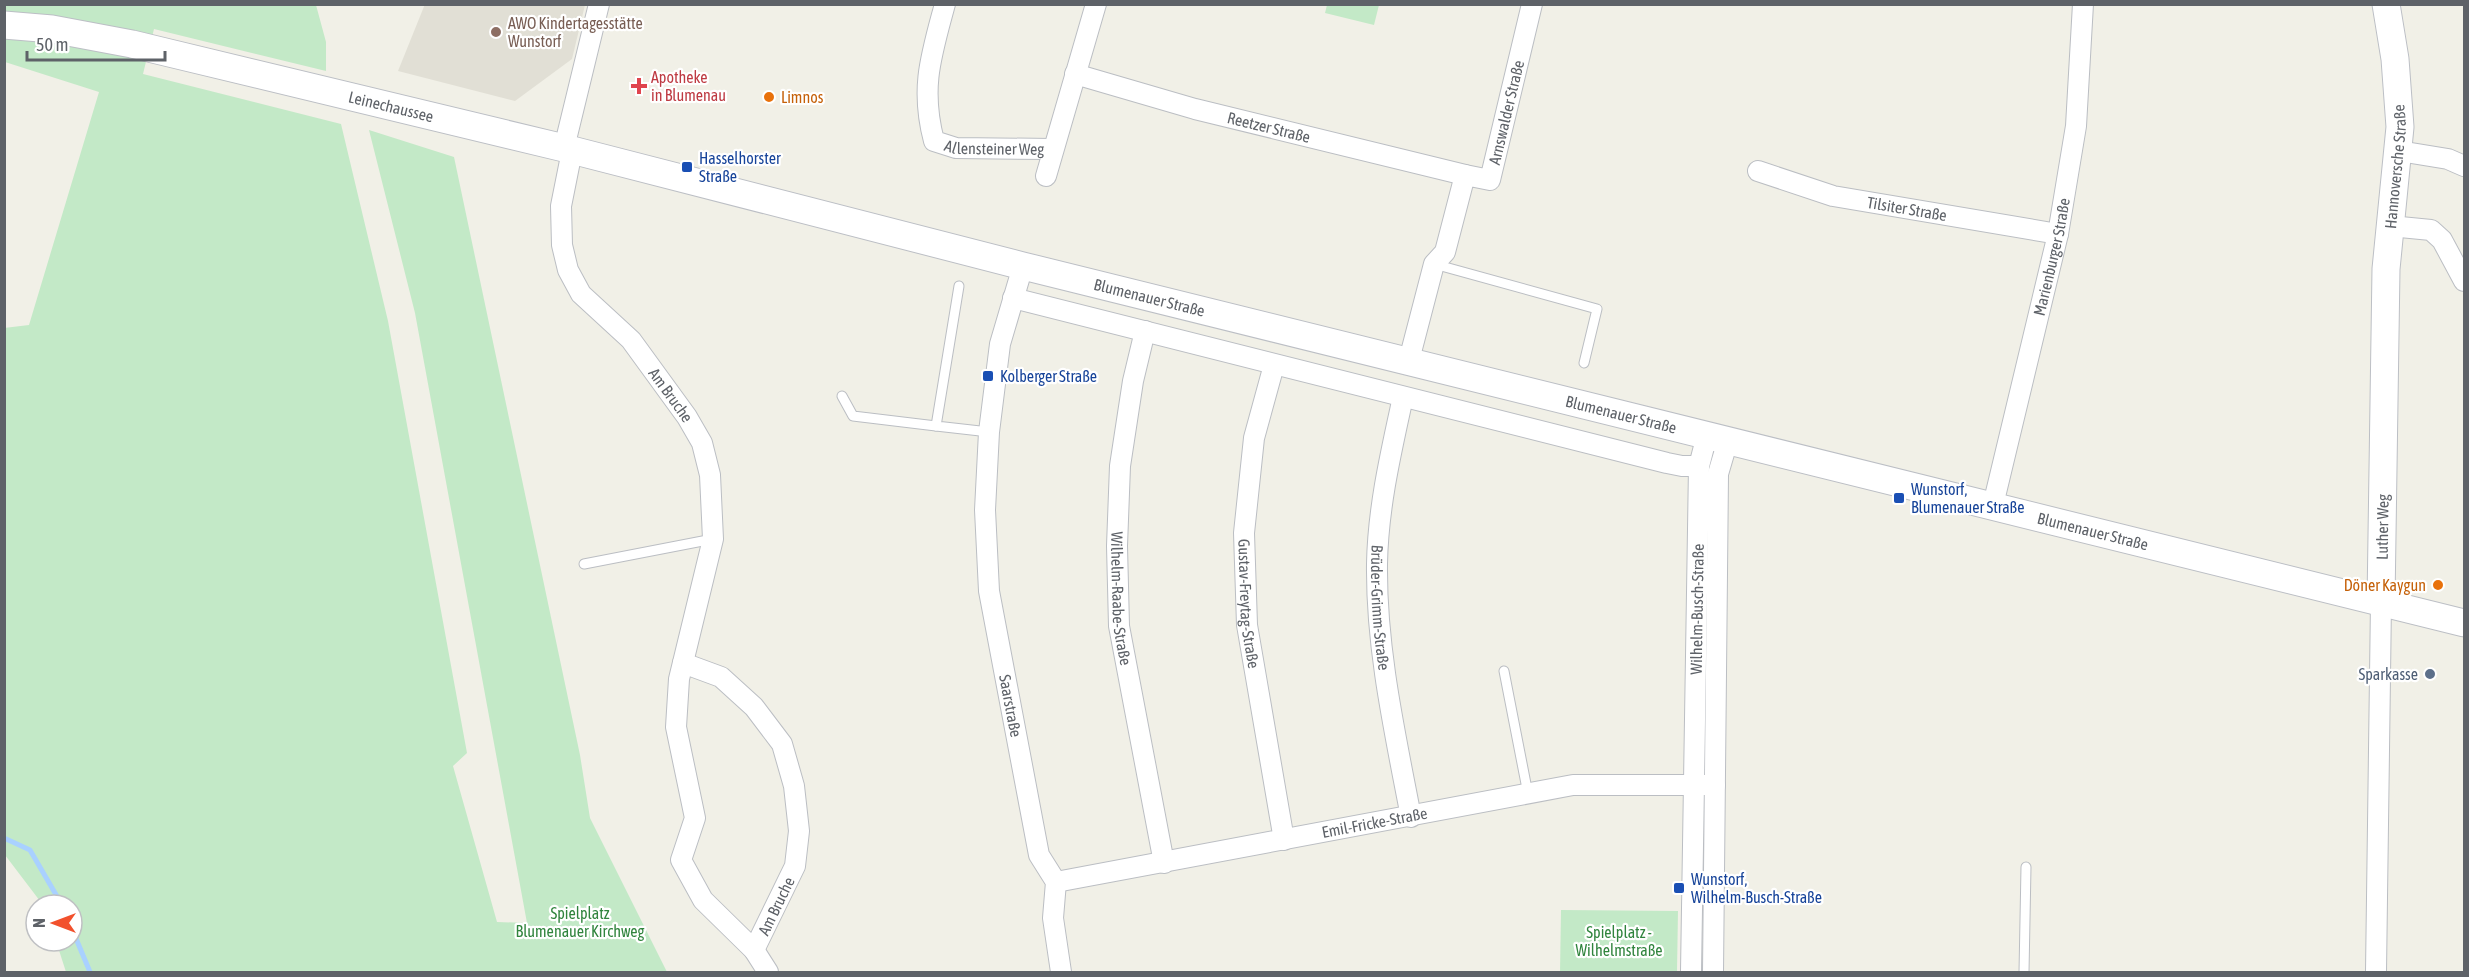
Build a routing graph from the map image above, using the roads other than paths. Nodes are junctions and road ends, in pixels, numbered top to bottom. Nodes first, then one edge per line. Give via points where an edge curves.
1 (599, 4) edge
2 (945, 4) edge
3 (1096, 4) edge
4 (1532, 4) edge
5 (2083, 4) edge
6 (2386, 4) edge
7 (4, 25) edge
8 (1076, 74) junction
9 (1052, 149) junction
10 (568, 150) junction
11 (2399, 151) junction
12 (2464, 166) edge
13 (1758, 171) dead end
14 (1465, 175) junction
15 (1046, 176) dead end
16 (776, 202) joint
17 (2390, 226) junction
18 (2058, 234) junction
19 (1434, 264) junction
20 (1023, 266) junction
21 (2464, 281) edge
22 (959, 286) dead end
23 (1013, 298) junction
24 (1145, 331) junction
25 (1409, 360) junction
26 (1584, 363) dead end
27 (1274, 365) junction
28 (842, 396) dead end
29 (1403, 397) junction
30 (936, 426) junction
31 (989, 432) junction
32 (1718, 438) junction
33 (1699, 466) junction
34 (1993, 505) junction
35 (713, 539) junction
36 (584, 564) dead end
37 (2381, 602) junction
38 (2464, 623) edge
39 (683, 663) junction
40 (1504, 671) dead end
41 (1695, 783) junction
42 (1715, 785) junction
43 (1528, 794) junction
44 (1411, 817) junction
45 (1284, 840) junction
46 (1164, 863) junction
47 (2026, 867) dead end
48 (1056, 882) junction
49 (754, 950) junction
50 (768, 972) edge
51 (1060, 972) edge
52 (1691, 972) edge
53 (1713, 972) edge
54 (2024, 972) edge
55 (2376, 972) edge

1 - 10 street
2 - 9 street, Allensteiner Weg via 927,70 927,116 933,141 956,148
3 - 8 street
4 - 14 street, Arnswalder Straße via 1490,180
5 - 18 street, Marienburger Straße via 2076,126
6 - 11 street, Hannoversche Straße via 2400,104
7 - 10 street, Leinechaussee via 52,29 132,44
8 - 9 street
8 - 14 street, Reetzer Straße via 1194,109
9 - 15 street
10 - 16 street, Leinechaussee
10 - 35 street, Am Bruche via 561,207 562,245 568,270 581,294 631,340 702,443 710,475
11 - 12 street via 2448,159
11 - 17 street, Hannoversche Straße
13 - 18 street, Tilsiter Straße via 1833,196
14 - 19 street via 1445,252
16 - 20 street, Blumenauer Straße
17 - 21 street, Hannoversche Straße via 2431,230 2442,240
17 - 37 street, Luther Weg
18 - 34 street, Marienburger Straße
19 - 25 street
19 - 26 lane via 1597,309
20 - 23 street, Saarstraße
20 - 25 street, Blumenauer Straße
22 - 30 lane
23 - 24 street, Blumenauer Straße
23 - 31 street, Saarstraße via 1000,344
24 - 27 street, Blumenauer Straße
24 - 46 street, Wilhelm-Raabe-Straße via 1120,466 1119,615
25 - 32 street, Blumenauer Straße
27 - 29 street, Blumenauer Straße
27 - 45 street, Gustav-Freytag-Straße via 1254,438 1244,533 1247,625
28 - 30 lane via 853,416
29 - 33 street, Blumenauer Straße via 1682,466
29 - 44 street, Brüder-Grimm-Straße via 1384,485 1377,562 1378,619
30 - 31 lane
31 - 48 street, Saarstraße via 985,510 989,591 1039,855
32 - 33 street, Wilhelm-Busch-Straße
32 - 34 street, Blumenauer Straße
32 - 42 street, Wilhelm-Busch-Straße
33 - 41 street, Wilhelm-Busch-Straße
34 - 37 street, Blumenauer Straße
35 - 36 lane
35 - 39 street, Am Bruche
37 - 38 street, Blumenauer Straße
37 - 55 street, Luther Weg
39 - 49 street, Am Bruche via 676,727 695,818 681,860 703,900
39 - 49 street, Am Bruche via 721,676 754,707 782,744 794,786 799,831 795,866
40 - 43 lane
41 - 42 street
41 - 43 street, Emil-Fricke-Straße via 1573,785
41 - 52 street, Wilhelm-Busch-Straße
42 - 53 street, Wilhelm-Busch-Straße
43 - 44 street, Emil-Fricke-Straße
44 - 45 street, Emil-Fricke-Straße
45 - 46 street, Emil-Fricke-Straße
46 - 48 street, Emil-Fricke-Straße
47 - 54 lane
48 - 51 street via 1053,918
49 - 50 street, Am Bruche

